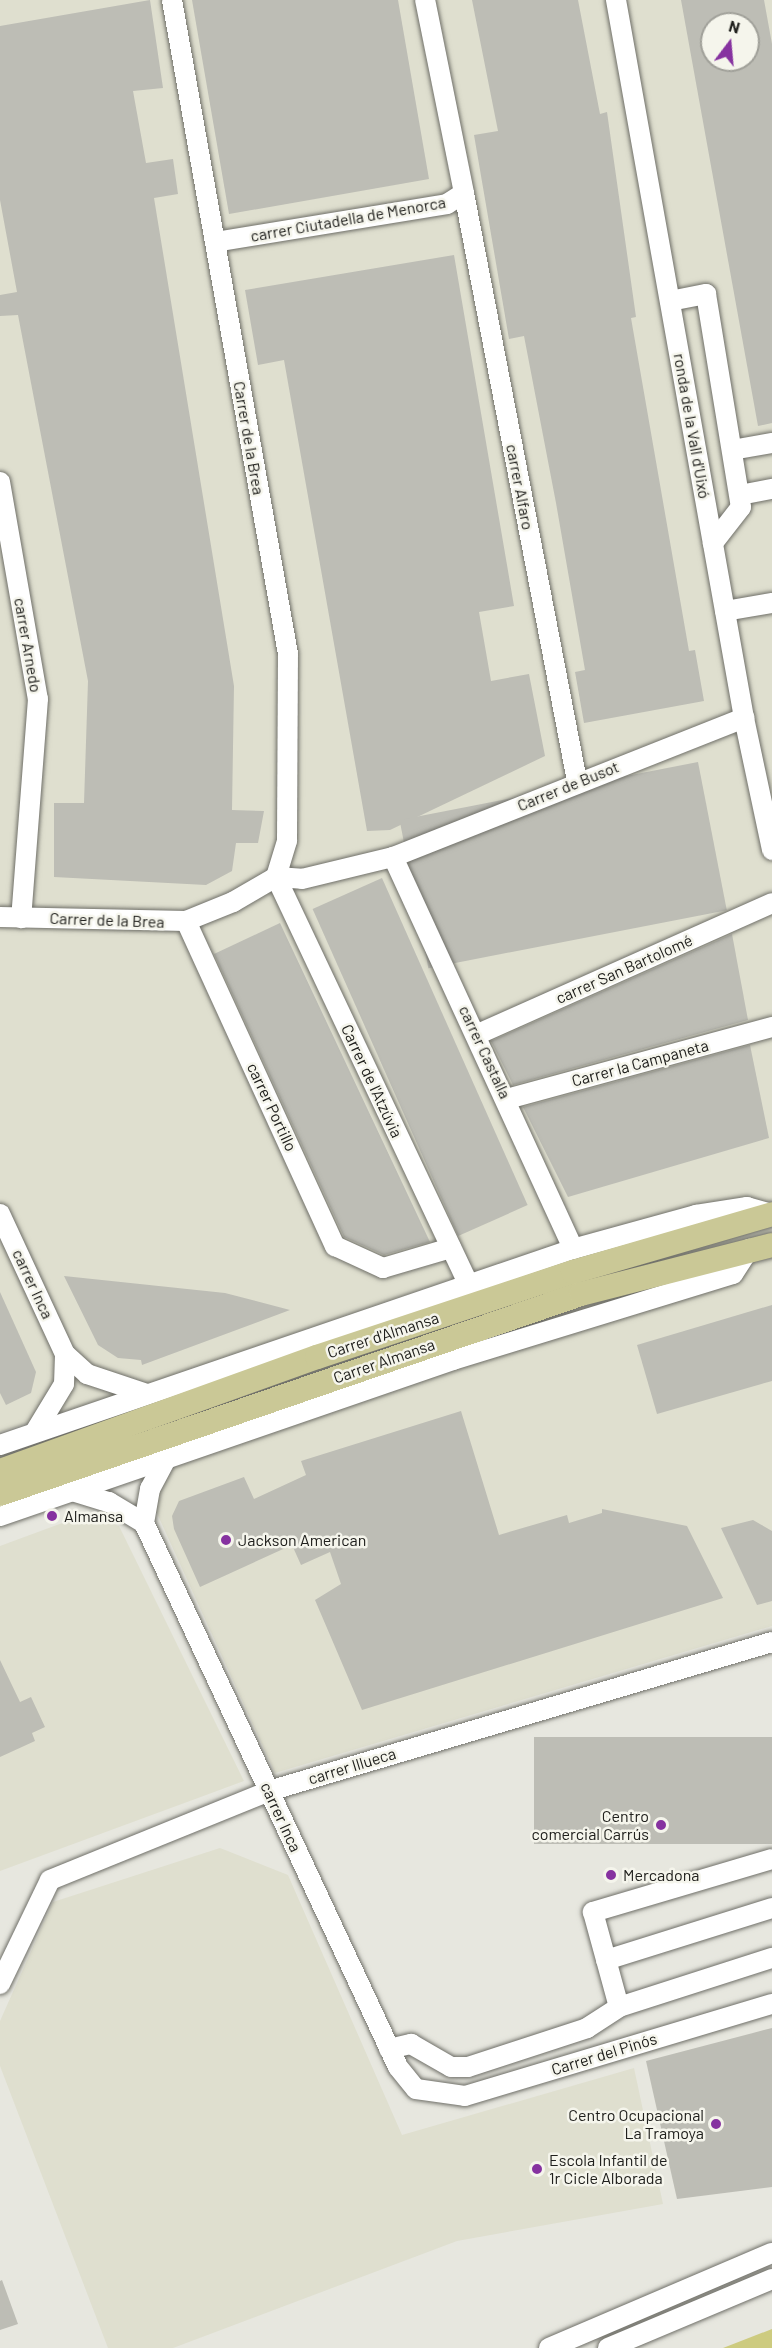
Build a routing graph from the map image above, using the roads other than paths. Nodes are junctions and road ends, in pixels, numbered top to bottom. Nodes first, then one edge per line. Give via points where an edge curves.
1 (172, 0) edge
2 (425, 0) edge
3 (616, 0) edge
4 (464, 193) junction
5 (215, 242) junction
6 (670, 301) junction
7 (772, 443) edge
8 (732, 450) junction
9 (0, 482) edge
10 (772, 489) edge
11 (740, 495) junction
12 (713, 543) junction
13 (772, 603) edge
14 (725, 611) junction
15 (744, 718) junction
16 (578, 781) junction
17 (772, 850) edge
18 (393, 857) junction
19 (276, 877) junction
20 (772, 903) edge
21 (0, 917) edge
22 (21, 918) junction
23 (186, 921) junction
24 (772, 1027) edge
25 (476, 1035) junction
26 (507, 1100) junction
27 (0, 1214) edge
28 (772, 1214) edge
29 (761, 1247) edge
30 (451, 1248) junction
31 (573, 1249) junction
32 (468, 1284) junction
33 (65, 1354) junction
34 (149, 1395) junction
35 (35, 1432) junction
36 (0, 1445) edge
37 (166, 1459) junction
38 (0, 1471) edge
39 (72, 1491) junction
40 (0, 1494) edge
41 (0, 1516) edge
42 (144, 1523) junction
43 (772, 1642) edge
44 (269, 1791) junction
45 (772, 1859) edge
46 (772, 1908) edge
47 (772, 1958) edge
48 (606, 1960) junction
49 (0, 1984) edge
50 (772, 2004) edge
51 (619, 2007) junction
52 (389, 2049) junction
53 (435, 2094) joint
54 (772, 2253) edge
55 (772, 2279) edge
56 (549, 2348) edge
57 (608, 2348) edge

1 - 5 street, Carrer de la Brea
2 - 4 street, carrer Ciutadella de Menorca
3 - 6 street, ronda de la Vall d'Uixó
4 - 5 street, carrer Ciutadella de Menorca via 447,204
4 - 16 street, carrer Alfaro
5 - 19 street, Carrer de la Brea via 288,654 287,841
6 - 8 street via 706,294
6 - 12 street, ronda de la Vall d'Uixó
7 - 8 street
8 - 11 street
9 - 22 street, carrer Arnedo via 38,699
10 - 11 street
11 - 12 street via 741,507
12 - 14 street, ronda de la Vall d'Uixó
13 - 14 street
14 - 15 street, ronda de la Vall d'Uixó
15 - 16 street, Carrer de Busot
15 - 17 street, ronda de la Vall d'Uixó
16 - 18 street, Carrer de Busot
18 - 19 street via 302,879
18 - 25 street, carrer Castalla
19 - 23 street, Carrer de la Brea via 233,902
19 - 30 street, Carrer de l'Atzúvia
20 - 25 street, carrer San Bartolomé
21 - 22 street, Carrer de la Brea
22 - 23 street, Carrer de la Brea
23 - 30 street, carrer Portillo via 335,1246 382,1268
24 - 26 street, Carrer la Campaneta
25 - 26 street, carrer Castalla
26 - 31 street, carrer Castalla
27 - 33 street, carrer Inca
28 - 31 street, Carrer d'Almansa via 747,1207 696,1215
28 - 38 main road, Carrer d'Almansa via 573,1272 317,1357
29 - 37 street via 733,1274 453,1360
29 - 40 main road, Carrer Almansa via 581,1294
30 - 32 street, Carrer de l'Atzúvia
31 - 32 street, Carrer d'Almansa
32 - 34 street, Carrer d'Almansa
33 - 34 street via 87,1374 124,1390
33 - 35 street via 64,1384
34 - 35 street, Carrer d'Almansa
35 - 36 street, Carrer d'Almansa
37 - 39 street
37 - 42 street via 150,1489
39 - 41 street
39 - 42 street via 109,1502
42 - 44 street, carrer Inca
43 - 44 street, carrer Illueca
44 - 49 street, carrer Illueca via 50,1880
44 - 52 street, carrer Inca
45 - 48 street via 593,1912
46 - 48 street
47 - 51 street
48 - 51 street
50 - 53 street, Carrer del Pinós via 465,2096
51 - 52 street via 587,2028 468,2067 451,2067 411,2044
52 - 53 street, carrer Inca via 416,2089
54 - 56 street
55 - 57 street

